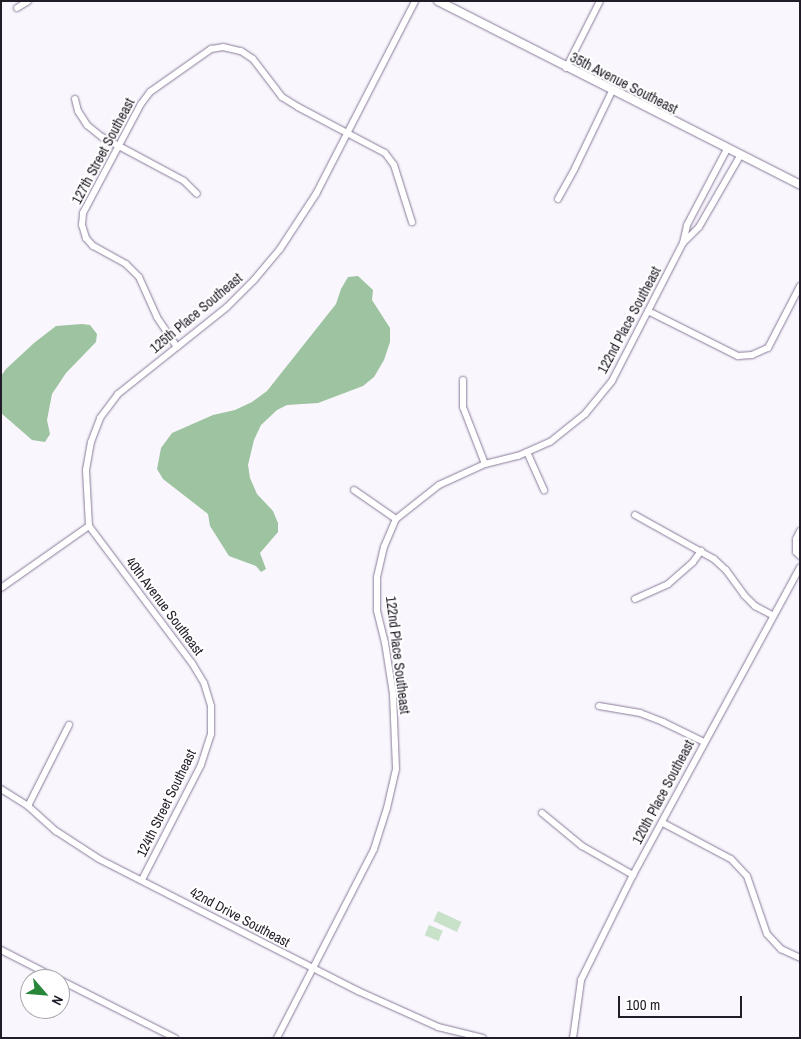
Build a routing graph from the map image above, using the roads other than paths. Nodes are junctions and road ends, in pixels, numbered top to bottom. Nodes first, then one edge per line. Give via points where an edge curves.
1 (28, 1) edge
2 (416, 1) edge
3 (438, 1) edge
4 (600, 1) edge
5 (17, 8) dead end
6 (566, 68) junction
7 (612, 91) junction
8 (75, 99) dead end
9 (348, 134) junction
10 (119, 145) junction
11 (727, 149) junction
12 (740, 156) junction
13 (800, 185) edge
14 (197, 194) dead end
15 (558, 199) dead end
16 (412, 222) dead end
17 (683, 243) junction
18 (800, 286) edge
19 (648, 311) junction
20 (177, 347) junction
21 (463, 380) dead end
22 (527, 452) junction
23 (484, 464) junction
24 (354, 490) dead end
25 (544, 490) dead end
26 (635, 515) dead end
27 (396, 519) junction
28 (89, 526) junction
29 (800, 532) edge
30 (702, 550) junction
31 (800, 556) edge
32 (800, 567) edge
33 (1, 588) edge
34 (635, 599) dead end
35 (772, 615) junction
36 (211, 706) joint
37 (599, 706) dead end
38 (69, 725) dead end
39 (704, 742) junction
40 (1, 789) edge
41 (28, 806) junction
42 (542, 812) dead end
43 (662, 823) junction
44 (633, 875) junction
45 (142, 880) junction
46 (1, 950) edge
47 (800, 958) edge
48 (38, 969) edge
49 (313, 969) junction
50 (70, 986) edge
51 (175, 1038) edge
52 (277, 1038) edge
53 (483, 1038) edge
54 (573, 1038) edge

1 - 5 street
2 - 9 street, 125th Place Southeast
3 - 6 street, 35th Avenue Southeast
4 - 6 street
6 - 7 street, 35th Avenue Southeast
7 - 11 street, 35th Avenue Southeast
7 - 15 street
8 - 10 street via 87,125
9 - 10 street, 127th Street Southeast via 282,97 253,59 241,51 223,47 211,49 150,92
9 - 16 street via 385,153 394,165
9 - 20 street, 125th Place Southeast via 316,194 280,249 227,306
10 - 14 street via 184,181
10 - 20 street, 127th Street Southeast via 84,213 82,225 93,246 126,264 139,277 157,316
11 - 12 street, 35th Avenue Southeast
11 - 17 street, 122nd Place Southeast via 687,225
12 - 13 street, 35th Avenue Southeast
12 - 17 street, 122nd Place Southeast via 698,228
17 - 19 street, 122nd Place Southeast
18 - 19 street via 768,348 752,355 738,356
19 - 22 street, 122nd Place Southeast via 612,381 585,414 550,442
20 - 28 street, 125th Place Southeast via 118,394 100,418 86,470
21 - 23 street via 463,407
22 - 23 street, 122nd Place Southeast
22 - 25 street
23 - 27 street, 122nd Place Southeast via 439,485
24 - 27 street
26 - 30 street
27 - 49 street, 122nd Place Southeast via 384,547 378,577 377,610 393,694 396,769 374,849
28 - 33 street
28 - 36 street, 40th Avenue Southeast via 192,663 204,683
29 - 31 street via 796,539 796,552
30 - 34 street via 668,584
30 - 35 street via 726,570 755,606
32 - 35 street, 120th Place Southeast
35 - 39 street, 120th Place Southeast
36 - 45 street, 124th Street Southeast via 211,734 201,765
37 - 39 street via 640,713
38 - 41 street
39 - 43 street, 120th Place Southeast
40 - 41 street, 42nd Drive Southeast
41 - 45 street, 42nd Drive Southeast via 56,831 90,854
42 - 44 street via 582,846
43 - 44 street, 120th Place Southeast
43 - 47 street via 731,859 746,876 767,934 782,949
44 - 54 street, 120th Place Southeast via 581,980
45 - 49 street, 42nd Drive Southeast
46 - 48 street
49 - 52 street, 122nd Place Southeast
49 - 53 street, 42nd Drive Southeast via 438,1028
50 - 51 street

